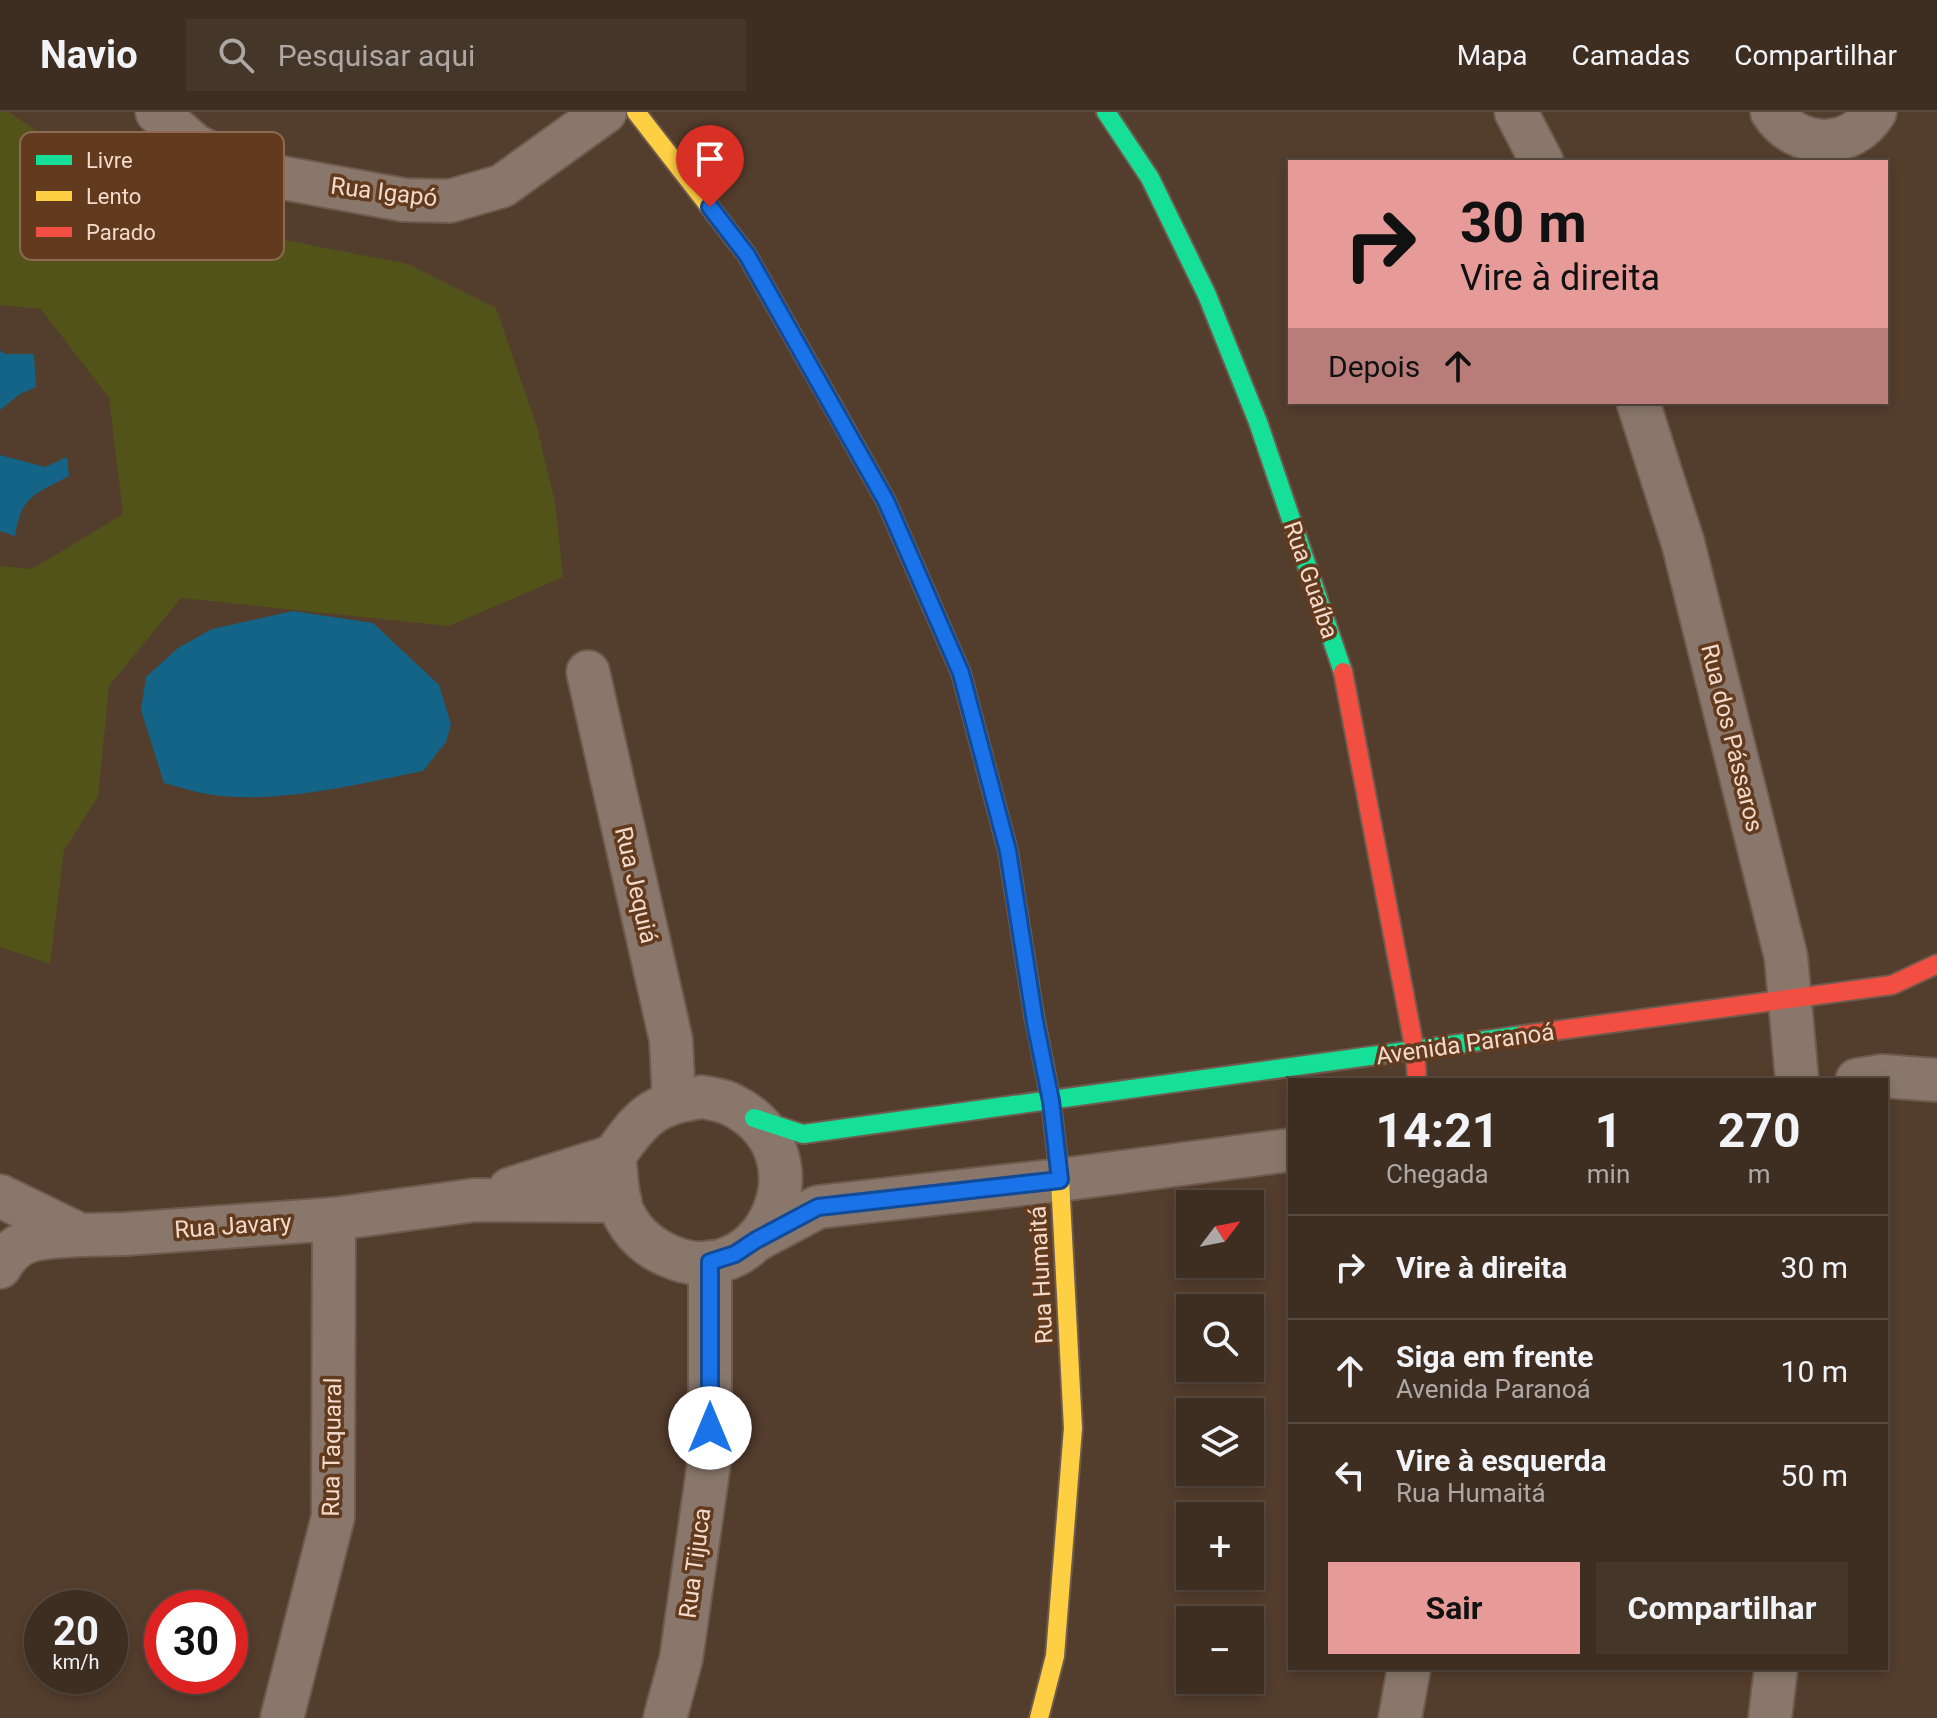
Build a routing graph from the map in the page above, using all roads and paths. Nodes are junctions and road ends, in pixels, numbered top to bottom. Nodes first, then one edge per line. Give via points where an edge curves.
1 (157, 112) edge
2 (605, 112) edge
3 (636, 112) edge
4 (1106, 112) edge
5 (1516, 112) edge
6 (1772, 112) edge
7 (1875, 112) edge
8 (179, 132) edge
9 (1541, 160) edge
10 (284, 178) edge
11 (1639, 404) edge
12 (588, 672) dead end
13 (1937, 964) edge
14 (1792, 997) junction
15 (1415, 1051) junction
16 (1417, 1078) edge
17 (1797, 1078) edge
18 (1870, 1078) edge
19 (1937, 1080) edge
20 (674, 1101) junction
21 (1051, 1101) junction
22 (754, 1118) junction
23 (1288, 1150) edge
24 (614, 1156) junction
25 (1060, 1180) junction
26 (0, 1196) edge
27 (475, 1200) junction
28 (620, 1201) junction
29 (334, 1219) junction
30 (80, 1235) junction
31 (756, 1240) junction
32 (710, 1262) junction
33 (0, 1267) edge
34 (1409, 1670) edge
35 (1776, 1670) edge
36 (282, 1718) edge
37 (665, 1718) edge
38 (1039, 1718) edge
39 (1400, 1718) edge
40 (1770, 1718) edge

1 - 8 street, Rua Igapó
2 - 10 street, Rua Igapó via 502,186 450,201 404,200
3 - 21 street, Rua Humaitá via 747,255 886,501 961,673 1008,851
4 - 15 street, Rua Guaíba via 1150,178 1207,295 1258,422 1342,670
5 - 9 street
6 - 7 street via 1795,135 1815,141 1836,141 1855,133
11 - 14 street, Rua dos Pássaros via 1683,543
12 - 20 street, Rua Jequiá via 671,1040
13 - 14 street, Avenida Paranoá via 1892,985
14 - 15 street, Avenida Paranoá
14 - 17 street, Rua dos Pássaros
15 - 16 street, Rua Guaíba
15 - 21 street, Avenida Paranoá
18 - 19 street
20 - 22 street via 702,1097 729,1103
20 - 24 street via 649,1114
21 - 22 street, Avenida Paranoá via 803,1134
21 - 25 street, Rua Humaitá
22 - 31 street via 771,1140 780,1167 772,1219
23 - 25 street
24 - 27 street, Rua Javary
24 - 28 street
25 - 31 street via 818,1207
25 - 38 street, Rua Humaitá via 1073,1428 1055,1656
26 - 30 street, Rua Javary
27 - 28 street, Rua Javary
27 - 29 street, Rua Javary
28 - 32 street via 638,1236 659,1252 683,1261
29 - 30 street, Rua Javary
29 - 36 street, Rua Taquaral via 333,1517
30 - 33 street via 25,1240
31 - 32 street
32 - 37 street, Rua Tijuca via 710,1456 681,1659
34 - 39 street
35 - 40 street

